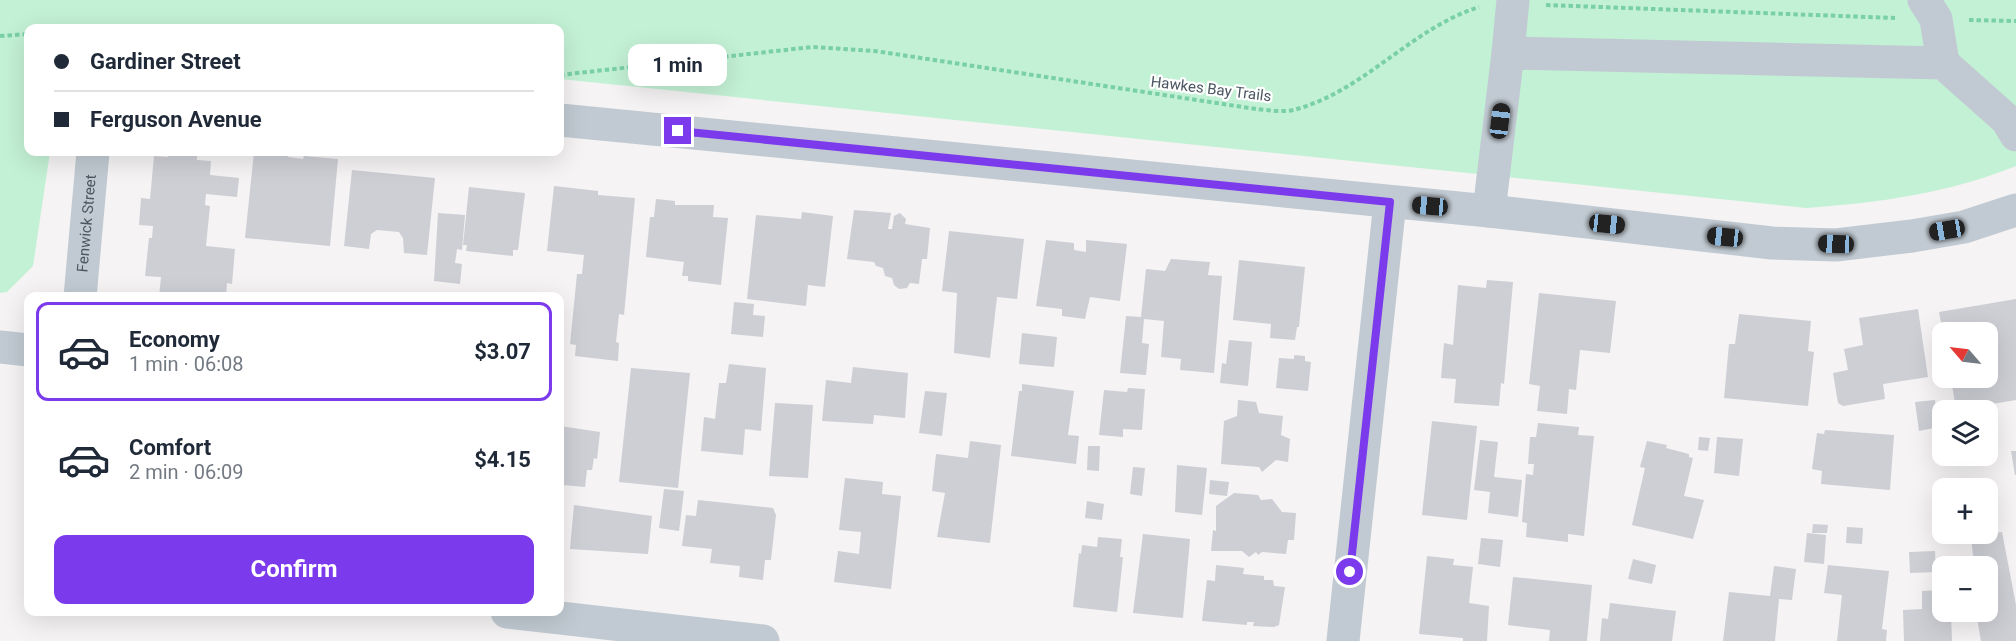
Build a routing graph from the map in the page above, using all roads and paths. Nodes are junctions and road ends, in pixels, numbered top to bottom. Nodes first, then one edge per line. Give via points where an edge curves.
1 (1513, 2) edge
2 (1930, 10) edge
3 (2016, 21) edge
4 (24, 34) edge
5 (0, 36) edge
6 (1508, 53) junction
7 (1943, 63) junction
8 (564, 75) edge
9 (564, 120) edge
10 (2016, 135) edge
11 (93, 156) edge
12 (1390, 202) junction
13 (2016, 210) edge
14 (1489, 211) junction
15 (80, 292) edge
16 (0, 347) edge
17 (24, 350) edge
18 (542, 616) edge
19 (763, 641) edge
20 (1343, 641) edge

1 - 2 path, Hawkes Bay Trails
1 - 6 street
1 - 8 path, Hawkes Bay Trails via 1456,14 1339,92 1296,110 1256,110 874,51 812,47
2 - 3 path, Hawkes Bay Trails
2 - 7 street
4 - 5 path
6 - 7 street
6 - 14 street
7 - 10 street via 2007,120
9 - 12 street
11 - 15 street, Fenwick Street
12 - 14 street
12 - 20 street
13 - 14 street via 1964,227 1836,244 1772,243
16 - 17 street
18 - 19 street

